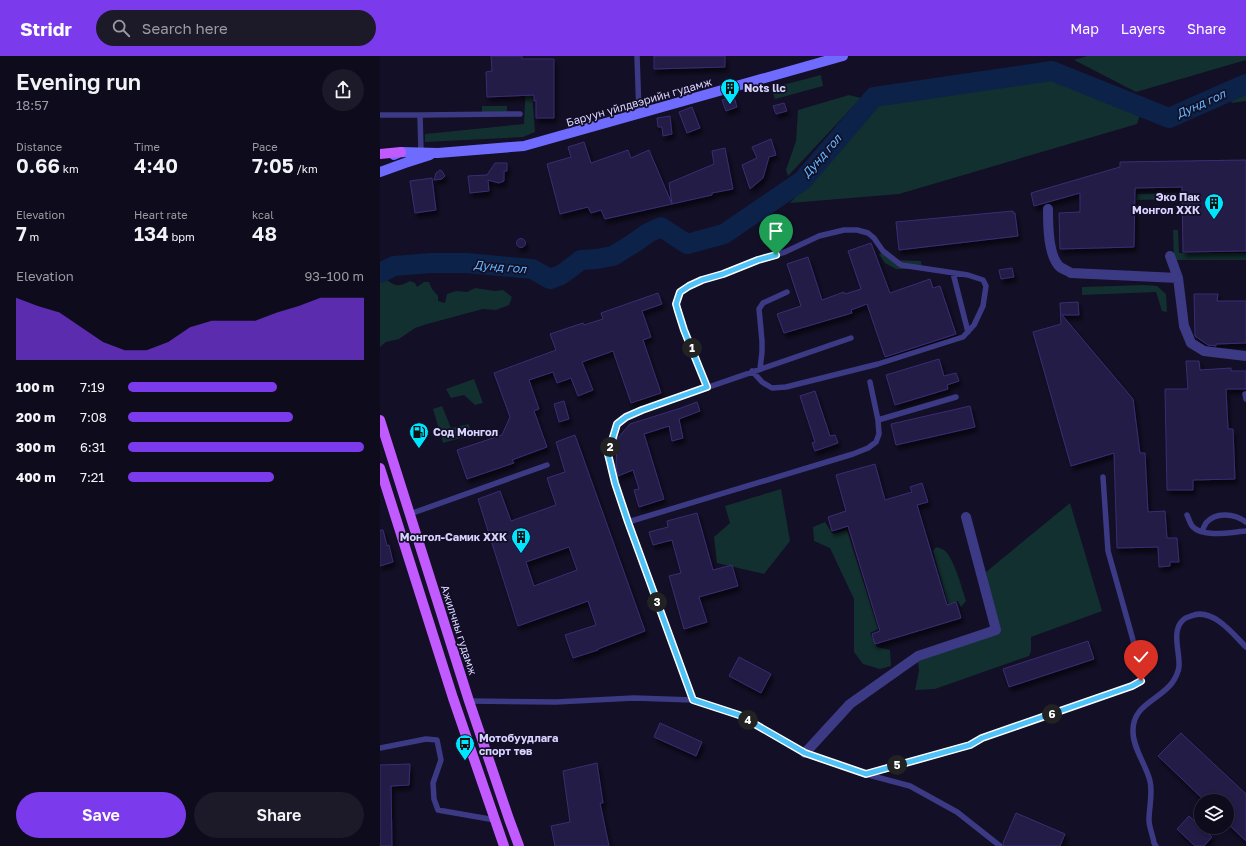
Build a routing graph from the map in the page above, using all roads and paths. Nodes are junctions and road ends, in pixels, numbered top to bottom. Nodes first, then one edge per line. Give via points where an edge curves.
1 (636, 56) edge
2 (843, 56) edge
3 (520, 114) dead end
4 (639, 114) junction
5 (380, 115) edge
6 (420, 115) junction
7 (401, 152) junction
8 (421, 152) junction
9 (438, 153) junction
10 (380, 154) edge
11 (380, 159) edge
12 (380, 172) edge
13 (1048, 209) dead end
14 (1170, 256) dead end
15 (954, 273) junction
16 (1178, 278) junction
17 (788, 292) dead end
18 (968, 332) junction
19 (851, 338) dead end
20 (1246, 356) edge
21 (760, 369) junction
22 (752, 372) junction
23 (870, 382) dead end
24 (707, 387) junction
25 (1246, 394) edge
26 (956, 397) dead end
27 (1246, 399) edge
28 (380, 420) edge
29 (878, 420) junction
30 (547, 465) dead end
31 (380, 468) edge
32 (1103, 477) dead end
33 (384, 488) edge
34 (410, 514) junction
35 (1187, 515) dead end
36 (966, 516) dead end
37 (628, 522) junction
38 (1246, 522) edge
39 (1246, 531) edge
40 (1202, 532) junction
41 (1246, 647) edge
42 (693, 700) junction
43 (470, 701) junction
44 (380, 748) edge
45 (805, 753) junction
46 (866, 774) junction
47 (495, 820) junction
48 (504, 846) edge
49 (519, 846) edge
50 (1000, 846) edge
51 (1156, 846) edge

1 - 4 lane
2 - 4 street, Баруун үйлдвэрийн гудамж
3 - 6 lane
4 - 9 street, Баруун үйлдвэрийн гудамж via 524,146
5 - 6 lane
6 - 8 lane
7 - 8 street, Баруун үйлдвэрийн гудамж
7 - 10 main road
7 - 11 street, Баруун үйлдвэрийн гудамж
8 - 9 street, Баруун үйлдвэрийн гудамж
9 - 12 street, Баруун үйлдвэрийн гудамж
13 - 16 street via 1049,234 1054,258 1060,267 1071,273
14 - 16 street
15 - 18 lane
15 - 18 lane via 983,280 986,286 983,306
15 - 24 lane via 901,265 883,251 868,233 844,230 819,236 785,252 702,280 680,292 676,304
16 - 20 street via 1184,326 1191,343 1204,351
17 - 21 lane via 767,300 759,309 762,340
18 - 22 lane via 963,336 878,364 786,387 772,388
19 - 21 lane
21 - 22 lane
22 - 24 lane
23 - 29 lane
24 - 37 lane via 642,410 617,424 608,454
25 - 27 lane
26 - 29 lane
28 - 34 main road, Ажилчны гудамж
29 - 37 lane via 879,434 876,442 868,448
30 - 34 lane
31 - 33 main road
32 - 46 lane via 1108,551 1142,672 1141,681 982,738 970,745
33 - 47 main road
34 - 43 main road, Ажилчны гудамж
35 - 40 lane via 1192,526
36 - 45 street via 996,630 918,656 850,704
37 - 42 lane
38 - 40 lane via 1233,516 1222,515 1213,518
39 - 40 lane
41 - 51 lane via 1222,622 1211,616 1198,614 1184,619 1178,629 1179,667 1173,682 1143,706 1134,719 1132,734 1150,782 1149,820
42 - 43 lane via 634,698 556,702
42 - 45 lane via 739,715
43 - 49 main road, Ажилчны гудамж
44 - 47 lane via 426,739 437,740 441,760 433,783 438,810
45 - 46 lane
46 - 50 lane via 910,786 957,812
47 - 48 main road

